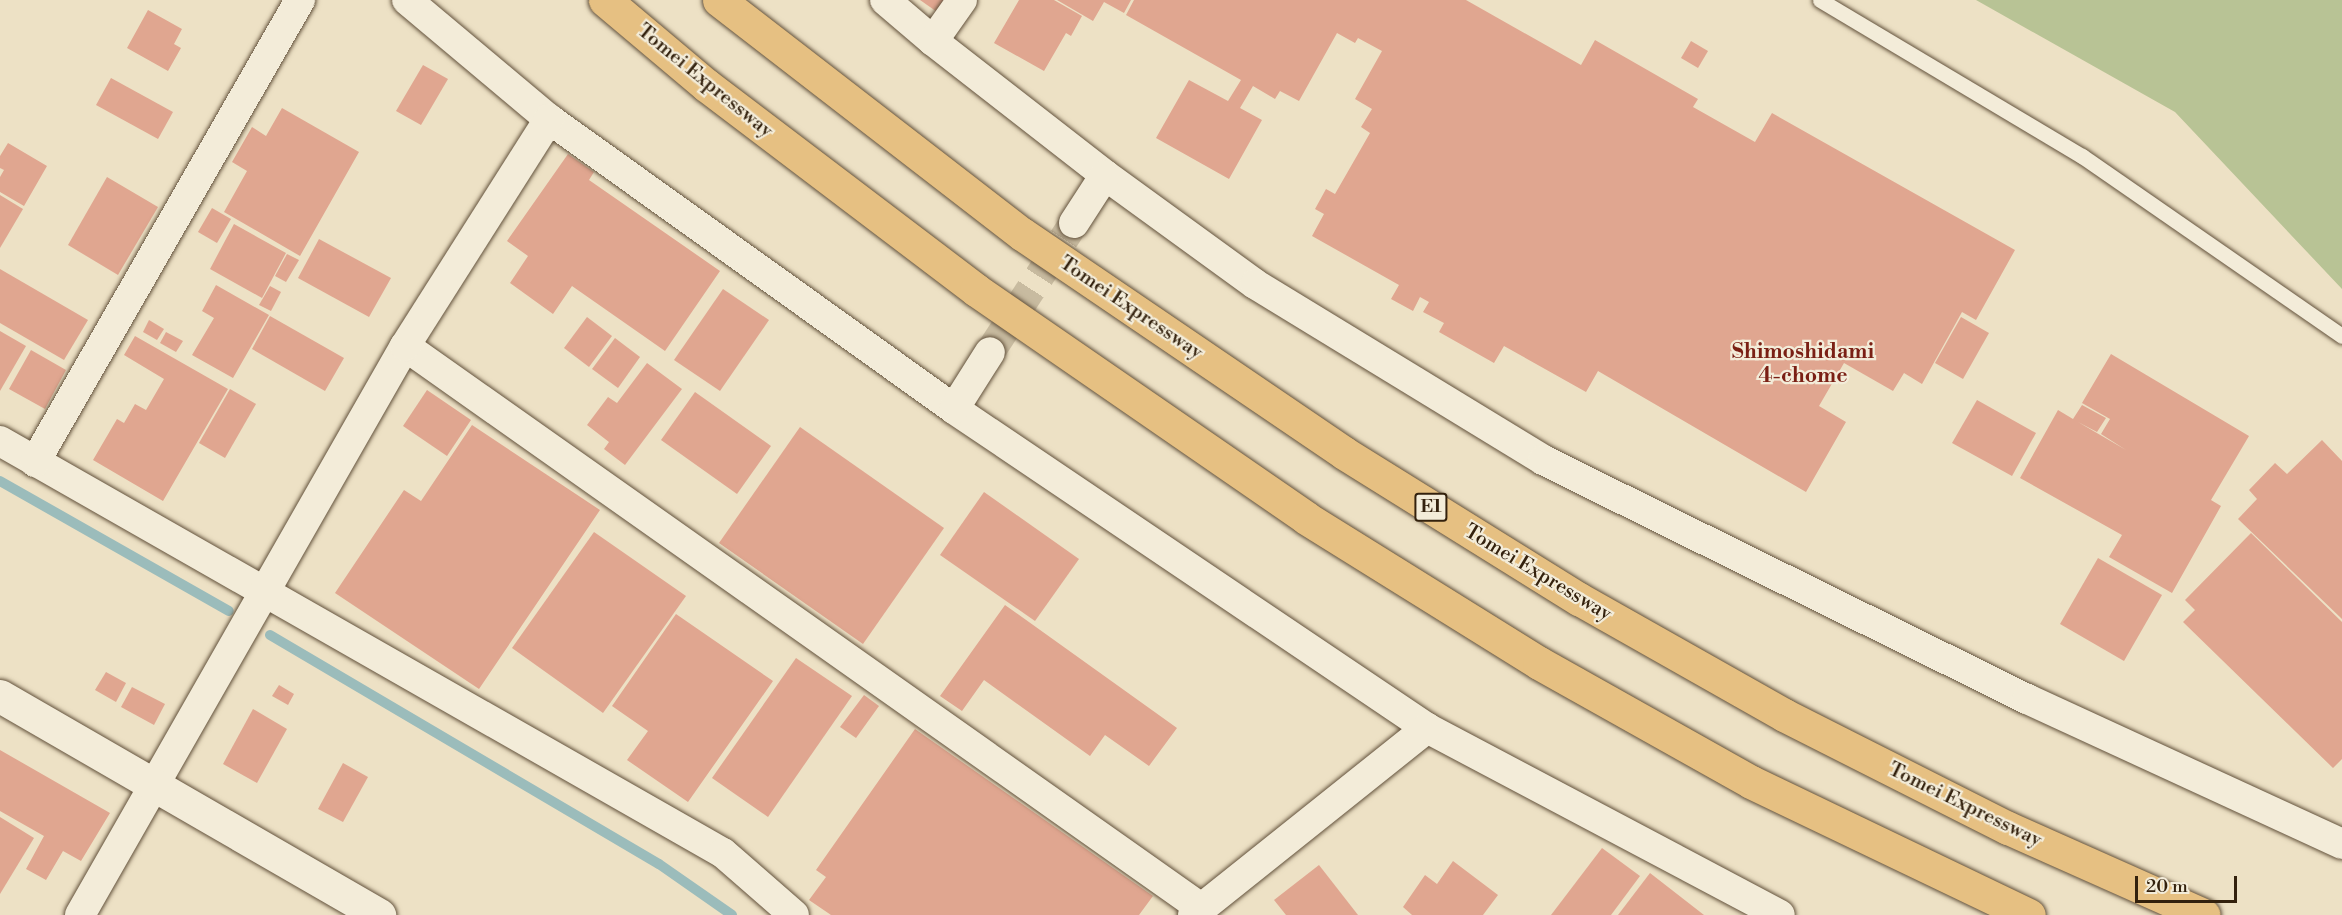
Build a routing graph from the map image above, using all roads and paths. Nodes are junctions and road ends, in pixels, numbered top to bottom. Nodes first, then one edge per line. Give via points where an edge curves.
1 (300, 0) edge
2 (407, 0) edge
3 (605, 0) edge
4 (719, 0) edge
5 (885, 0) edge
6 (962, 0) edge
7 (1820, 0) edge
8 (933, 41) junction
9 (549, 119) junction
10 (1105, 175) junction
11 (1074, 223) tunnel mouth
12 (2342, 336) edge
13 (405, 346) junction
14 (990, 352) tunnel mouth
15 (954, 409) junction
16 (0, 441) edge
17 (35, 462) junction
18 (266, 592) junction
19 (0, 696) edge
20 (1427, 728) junction
21 (153, 785) junction
22 (2342, 844) edge
23 (1197, 912) edge
24 (1768, 912) edge
25 (80, 915) edge
26 (379, 915) edge
27 (794, 915) edge
28 (2030, 915) edge
29 (2203, 915) edge

1 - 17 street
2 - 9 street
3 - 28 highway, Tomei Expressway via 706,85 976,290 1306,518 1539,663 1751,782
4 - 29 highway, Tomei Expressway / E1 via 1022,234 1344,453 1579,599 1795,721 2008,828
5 - 8 street
6 - 8 street
7 - 12 lane via 2082,156
8 - 10 street
9 - 13 street
9 - 15 street
10 - 11 street
10 - 22 street via 1255,284 1543,460 2016,694
13 - 18 street
13 - 23 street
14 - 15 street
15 - 20 street
16 - 17 street
17 - 18 street
18 - 21 street
18 - 27 street via 723,854
19 - 21 street
20 - 23 street
20 - 24 street
21 - 25 street
21 - 26 street

